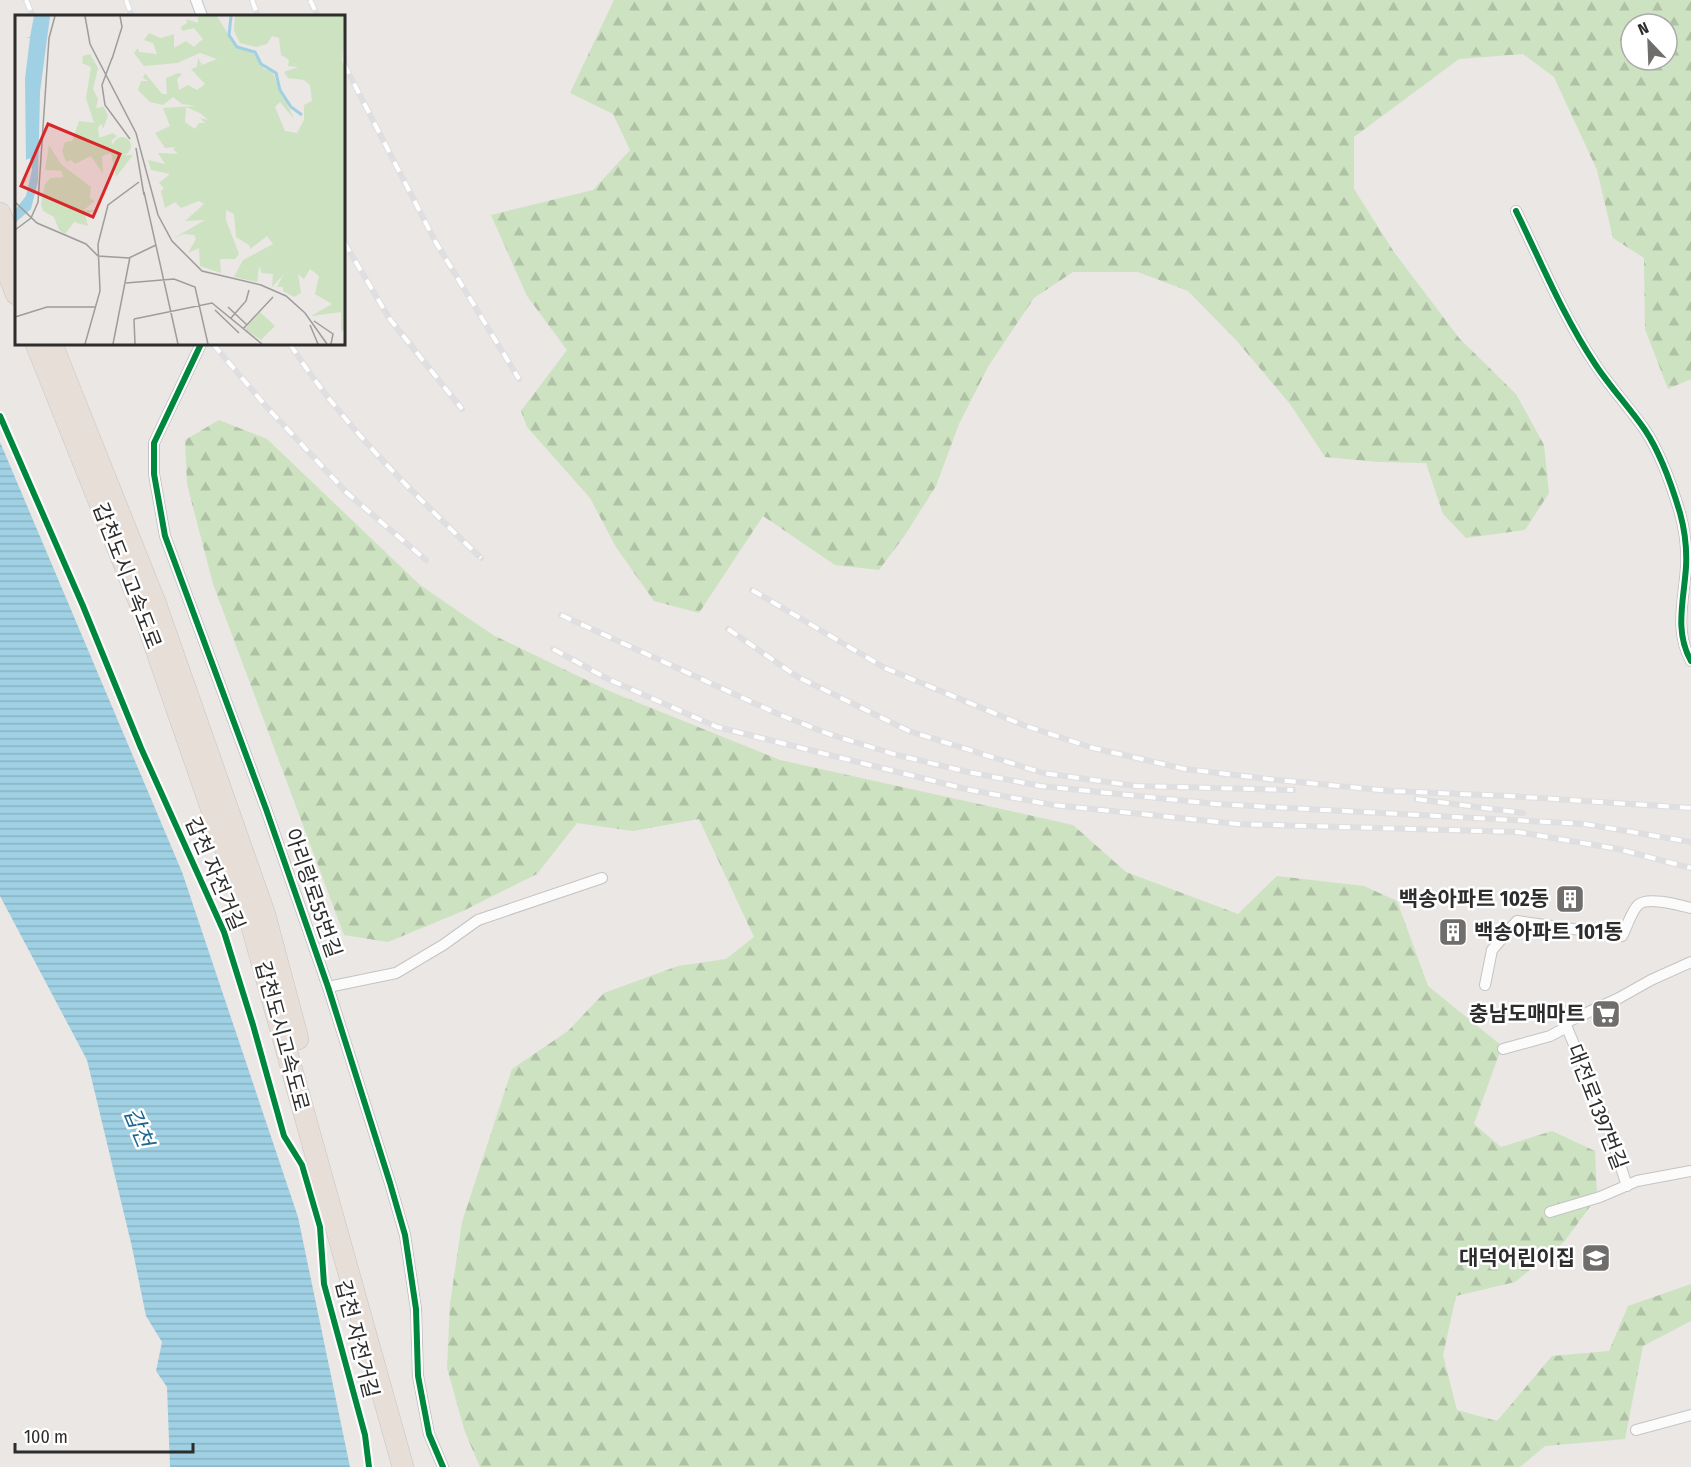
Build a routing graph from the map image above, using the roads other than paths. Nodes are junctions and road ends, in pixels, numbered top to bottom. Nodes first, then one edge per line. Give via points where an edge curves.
1 (196, 0) edge
2 (202, 15) edge
3 (1516, 211) dead end
4 (0, 213) edge
5 (15, 251) edge
6 (0, 252) edge
7 (15, 291) edge
8 (36, 345) edge
9 (52, 345) edge
10 (201, 345) edge
11 (1691, 661) edge
12 (602, 878) dead end
13 (1691, 908) edge
14 (1691, 962) edge
15 (1485, 985) dead end
16 (328, 987) junction
17 (1567, 1027) junction
18 (1503, 1049) dead end
19 (1691, 1171) edge
20 (1627, 1186) junction
21 (1550, 1212) dead end
22 (1691, 1415) edge
23 (1636, 1430) dead end
24 (404, 1467) edge
25 (417, 1467) edge
26 (443, 1467) edge

1 - 2 street
3 - 11 street via 1574,330 1644,429 1666,476 1685,539 1681,634
4 - 5 highway
6 - 7 highway
8 - 24 highway, 갑천도시고속도로 via 142,609 250,920
9 - 25 highway, 갑천도시고속도로 via 155,602 265,915
10 - 16 street, 아리랑로55번길 via 154,443 154,474 165,536
12 - 16 street via 478,920 396,973
13 - 15 street via 1642,902 1622,936 1517,921 1492,950
14 - 17 street, 대전로1397번길 via 1565,1023
16 - 26 street, 아리랑로55번길 via 405,1235 416,1309 418,1376 429,1434
17 - 18 street, 대전로1397번길
17 - 20 street, 대전로1397번길 via 1606,1121
19 - 20 street, 대전로1397번길
20 - 21 street, 대전로1397번길
22 - 23 street

